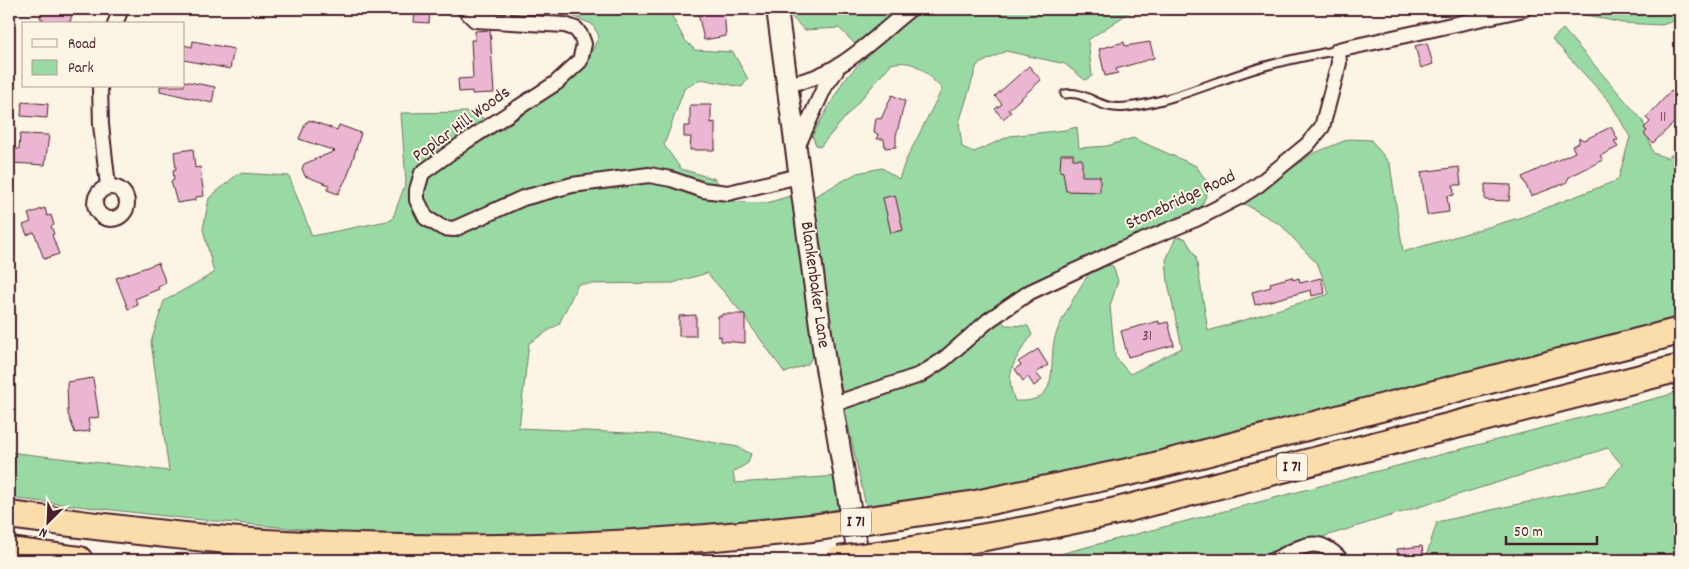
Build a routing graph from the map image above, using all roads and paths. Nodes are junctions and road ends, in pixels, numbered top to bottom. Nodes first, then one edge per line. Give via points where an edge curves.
1 (121, 9) edge
2 (464, 9) edge
3 (776, 9) edge
4 (910, 9) edge
5 (1524, 9) edge
6 (116, 22) edge
7 (1338, 50) junction
8 (838, 68) junction
9 (788, 84) junction
10 (100, 88) edge
11 (1065, 94) dead end
12 (796, 149) junction
13 (799, 176) junction
14 (108, 186) dead end
15 (1680, 331) edge
16 (1680, 368) edge
17 (834, 404) junction
18 (9, 514) edge
19 (9, 550) edge
20 (79, 560) edge
21 (839, 560) edge
22 (859, 560) edge
23 (1274, 560) edge
24 (1341, 560) edge

1 - 6 street
2 - 13 street, Poplar Hill Woods via 475,20 569,25 581,36 584,53 580,61 556,83 422,172 416,190 417,200 434,224 454,229 523,198 572,186 649,175 702,190 728,193
3 - 9 street, Blankenbaker Lane
4 - 8 street
5 - 7 street
7 - 11 lane via 1253,69 1159,102 1125,108 1108,108 1075,92
7 - 17 street, Stonebridge Road via 1339,63 1322,127 1307,145 1241,196 1196,220 1120,250 1030,292 920,375
8 - 9 street via 819,78
8 - 12 street via 825,86
9 - 12 street, Blankenbaker Lane
10 - 14 street
12 - 13 street, Blankenbaker Lane
13 - 17 street, Blankenbaker Lane
15 - 18 highway, I 71, bridge via 1147,468 996,500 811,528 623,544 455,549 264,542 164,534
16 - 21 highway, I 71, bridge via 1117,511 1026,530
17 - 22 street, Blankenbaker Lane
19 - 20 highway
23 - 24 street via 1306,545 1316,544 1330,549

